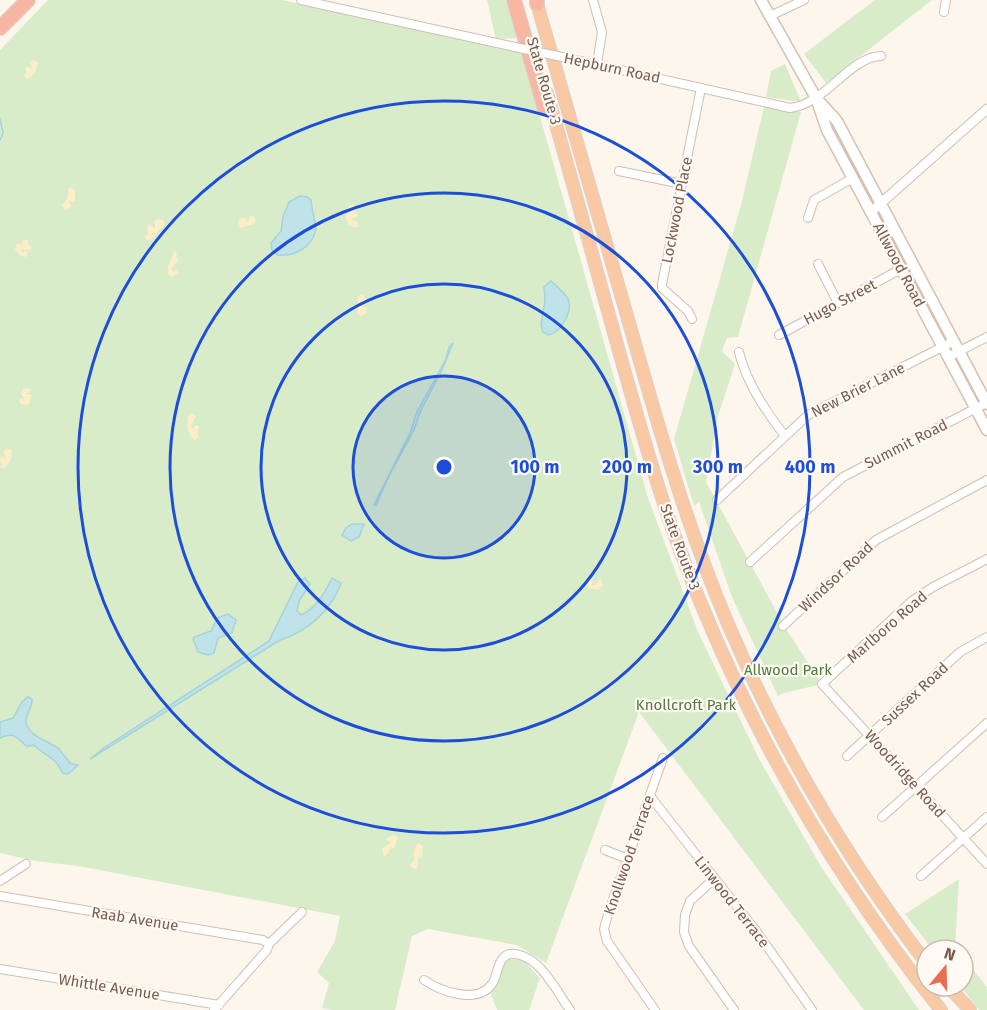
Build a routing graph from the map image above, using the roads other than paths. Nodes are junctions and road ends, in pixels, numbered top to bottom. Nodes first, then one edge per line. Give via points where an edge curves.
1 (28, 0) edge
2 (301, 0) edge
3 (514, 0) edge
4 (520, 0) edge
5 (593, 0) edge
6 (761, 0) edge
7 (804, 0) edge
8 (537, 1) edge
9 (948, 1) edge
10 (944, 12) dead end
11 (770, 16) junction
12 (0, 28) edge
13 (881, 56) dead end
14 (597, 64) junction
15 (701, 88) junction
16 (816, 98) junction
17 (545, 109) joint
18 (987, 109) edge
19 (619, 171) dead end
20 (853, 178) junction
21 (682, 184) junction
22 (881, 204) junction
23 (871, 212) junction
24 (808, 218) dead end
25 (818, 264) dead end
26 (901, 269) junction
27 (600, 282) junction
28 (838, 303) junction
29 (692, 319) dead end
30 (779, 335) dead end
31 (987, 337) edge
32 (954, 342) junction
33 (739, 352) dead end
34 (945, 352) junction
35 (959, 352) junction
36 (987, 403) edge
37 (976, 408) junction
38 (987, 429) edge
39 (785, 436) junction
40 (987, 480) edge
41 (717, 500) dead end
42 (987, 559) edge
43 (750, 562) dead end
44 (783, 626) dead end
45 (987, 637) edge
46 (822, 684) joint
47 (987, 723) edge
48 (870, 736) junction
49 (847, 756) dead end
50 (663, 758) dead end
51 (916, 787) junction
52 (650, 796) junction
53 (882, 817) dead end
54 (987, 817) edge
55 (963, 838) junction
56 (605, 850) dead end
57 (628, 859) junction
58 (26, 864) dead end
59 (987, 864) edge
60 (921, 876) dead end
61 (714, 879) junction
62 (0, 881) edge
63 (0, 896) edge
64 (302, 912) dead end
65 (269, 944) junction
66 (915, 948) edge
67 (0, 969) edge
68 (424, 980) dead end
69 (958, 998) edge
70 (217, 1007) edge
71 (566, 1008) edge
72 (655, 1010) edge
73 (734, 1010) edge
74 (812, 1010) edge
75 (941, 1010) edge
76 (970, 1010) edge

1 - 12 highway
2 - 14 street, Hepburn Road, bridge
3 - 17 highway
4 - 27 highway, State Route 3
5 - 14 street via 602,32
6 - 11 main road, Allwood Road
7 - 11 street
8 - 66 highway, State Route 3 via 667,455 719,603 755,684 807,783 853,859
9 - 10 street
11 - 16 main road, Allwood Road
13 - 16 street, Hepburn Road via 866,59
14 - 15 street, Hepburn Road
15 - 16 street, Hepburn Road via 790,108
15 - 21 street, Lockwood Place
16 - 20 main road, Allwood Road via 827,130
16 - 22 main road, Allwood Road via 837,121
17 - 27 highway via 572,205
18 - 22 street
19 - 21 street
20 - 23 main road, Allwood Road
20 - 24 street via 814,200
21 - 29 street, Lockwood Place via 662,288
22 - 23 street
22 - 32 main road, Allwood Road
23 - 26 main road, Allwood Road
25 - 28 street
26 - 28 street, Hugo Street
26 - 34 main road, Allwood Road
27 - 75 highway, State Route 3 via 669,517 740,693 827,850 876,924
28 - 30 street, Hugo Street
31 - 35 street
32 - 34 street, New Brier Lane
32 - 35 main road, Allwood Road
33 - 39 street via 757,392
34 - 35 street
34 - 37 main road, Allwood Road
34 - 39 street, New Brier Lane via 808,415
35 - 36 main road, Allwood Road
36 - 37 street, Summit Road
37 - 38 main road, Allwood Road
37 - 43 street, Summit Road via 843,477
39 - 41 street, New Brier Lane
40 - 44 street, Windsor Road via 876,540
42 - 46 street, Marlboro Road via 912,601
45 - 48 street, Sussex Road via 960,652
46 - 48 street, Woodridge Road
47 - 51 street
48 - 49 street, Sussex Road
48 - 51 street, Woodridge Road
50 - 52 street, Knollwood Terrace
51 - 53 street
51 - 55 street, Woodridge Road
52 - 57 street, Knollwood Terrace
52 - 61 street, Linwood Terrace
54 - 55 street
55 - 59 street, Woodridge Road
55 - 60 street
56 - 57 street
57 - 72 street, Knollwood Terrace via 605,923 605,935
58 - 62 street
61 - 73 street via 690,901 684,932 689,946
61 - 74 street, Linwood Terrace
63 - 65 street, Raab Avenue
64 - 65 street
65 - 70 street
67 - 70 street, Whittle Avenue
68 - 71 street via 444,991 474,994 492,984 503,959 518,955 542,969
69 - 76 highway

